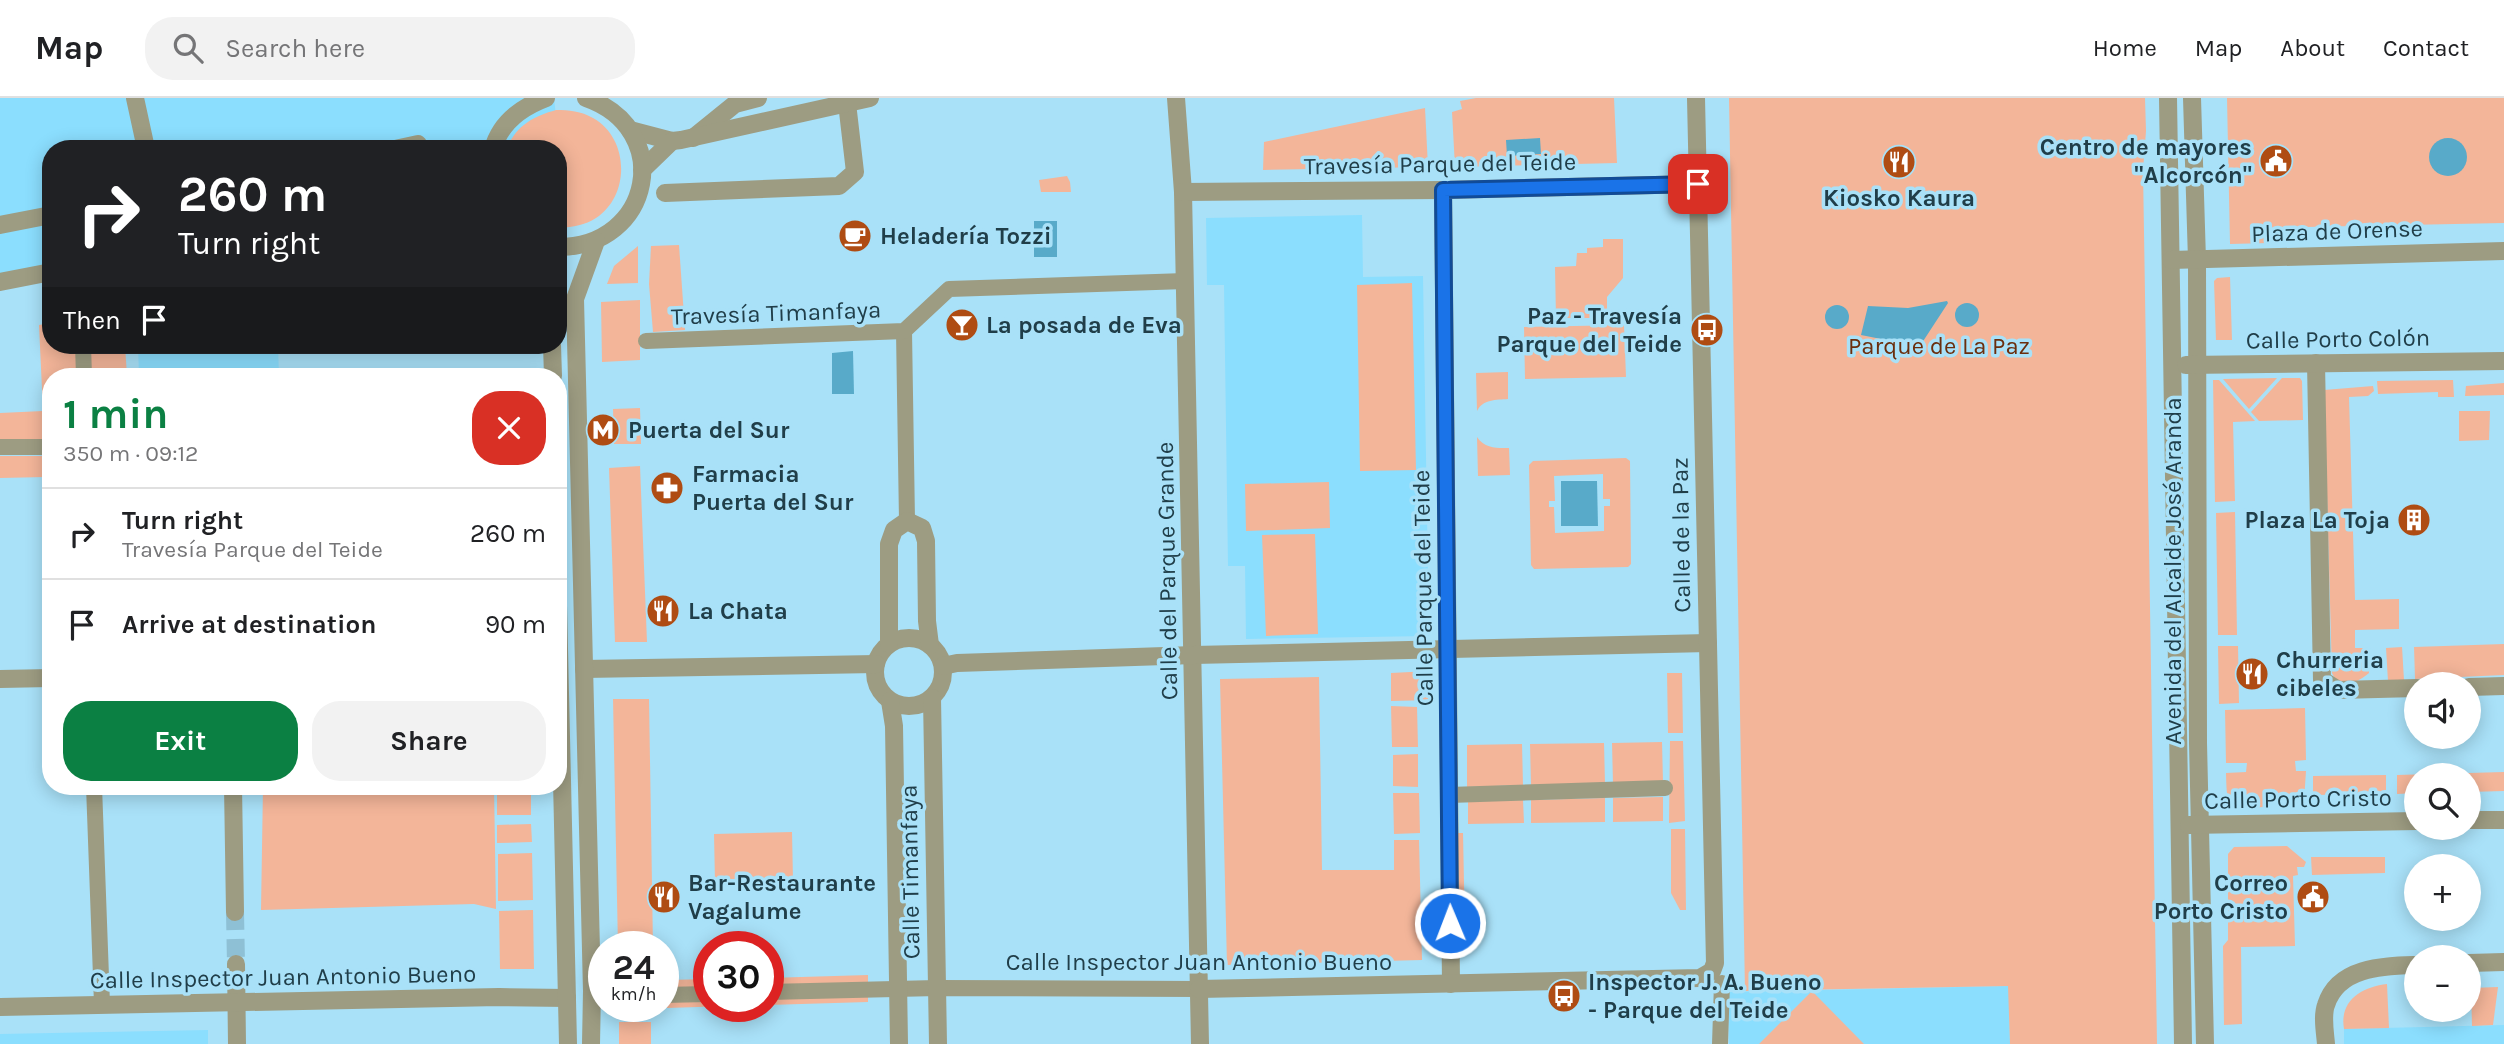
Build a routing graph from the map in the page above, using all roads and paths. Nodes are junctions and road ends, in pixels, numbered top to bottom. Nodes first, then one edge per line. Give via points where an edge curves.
1 (135, 98) edge
2 (545, 98) edge
3 (758, 98) edge
4 (870, 98) edge
5 (1175, 98) edge
6 (1696, 98) edge
7 (2168, 98) edge
8 (2193, 98) edge
9 (595, 100) edge
10 (847, 103) junction
11 (630, 130) junction
12 (693, 138) junction
13 (144, 140) edge
14 (495, 140) edge
15 (672, 141) junction
16 (642, 170) junction
17 (1698, 184) junction
18 (1443, 190) junction
19 (1183, 192) junction
20 (665, 193) dead end
21 (42, 217) edge
22 (0, 225) edge
23 (596, 242) junction
24 (567, 247) edge
25 (2504, 251) edge
26 (2171, 260) junction
27 (2197, 260) junction
28 (42, 274) edge
29 (1185, 281) junction
30 (0, 282) edge
31 (904, 331) junction
32 (646, 341) dead end
33 (2504, 360) edge
34 (2316, 363) junction
35 (2172, 365) junction
36 (2196, 366) junction
37 (0, 447) edge
38 (42, 447) edge
39 (907, 521) junction
40 (1708, 643) junction
41 (889, 644) junction
42 (930, 645) junction
43 (1448, 649) junction
44 (1194, 655) junction
45 (876, 664) junction
46 (943, 666) junction
47 (584, 669) junction
48 (42, 678) edge
49 (0, 679) edge
50 (2504, 686) edge
51 (2481, 687) edge
52 (2404, 688) edge
53 (932, 698) junction
54 (890, 701) junction
55 (1665, 788) dead end
56 (1449, 794) junction
57 (94, 795) edge
58 (233, 795) edge
59 (562, 795) edge
60 (2481, 820) edge
61 (2504, 820) edge
62 (2404, 821) edge
63 (2201, 825) junction
64 (2180, 826) junction
65 (235, 912) tunnel mouth
66 (595, 931) edge
67 (2504, 962) edge
68 (2481, 963) edge
69 (236, 964) tunnel mouth
70 (2404, 966) edge
71 (1717, 977) junction
72 (1451, 984) junction
73 (937, 988) junction
74 (898, 989) junction
75 (1199, 989) junction
76 (784, 992) edge
77 (567, 998) junction
78 (236, 1003) junction
79 (102, 1004) junction
80 (0, 1007) edge
81 (594, 1022) edge
82 (237, 1044) edge
83 (568, 1044) edge
84 (591, 1044) edge
85 (899, 1044) edge
86 (938, 1044) edge
87 (1200, 1044) edge
88 (1720, 1044) edge
89 (2183, 1044) edge
90 (2205, 1044) edge
91 (2326, 1044) edge

1 - 13 street
2 - 14 street via 524,108
3 - 12 street via 734,104
4 - 10 street
5 - 19 street, Calle del Parque Grande
6 - 17 street, Calle de la Paz
7 - 26 street, Avenida del Alcalde José Aranda
8 - 27 street, Avenida del Alcalde José Aranda
9 - 11 street via 618,115
10 - 12 street
10 - 20 street via 855,172 839,186
11 - 15 street
11 - 16 street
12 - 15 street
15 - 16 street
16 - 23 street via 630,213
17 - 18 street, Travesía Parque del Teide
17 - 40 street, Calle de la Paz
18 - 19 street, Travesía Parque del Teide
18 - 43 street, Calle Parque del Teide
19 - 29 street, Calle del Parque Grande
21 - 22 street
23 - 24 street
23 - 47 street via 575,299
25 - 27 street, Plaza de Orense
26 - 27 street, Plaza de Orense
26 - 35 street, Avenida del Alcalde José Aranda
27 - 36 street, Avenida del Alcalde José Aranda
28 - 30 street
29 - 31 street, Travesía Timanfaya via 949,289
29 - 44 street, Calle del Parque Grande
31 - 32 street, Travesía Timanfaya
31 - 39 street
33 - 34 street, Calle Porto Colón
34 - 36 street, Calle Porto Colón
34 - 52 street via 2322,680 2338,690
35 - 36 street, Calle Porto Colón
35 - 64 street, Avenida del Alcalde José Aranda
36 - 63 street, Avenida del Alcalde José Aranda
37 - 38 street
39 - 41 street via 894,530 889,544
39 - 42 street via 922,528 926,541
40 - 43 street
40 - 71 street, Calle de la Paz
41 - 42 street via 917,638
41 - 45 street
42 - 46 street
43 - 44 street
43 - 56 street, Calle Parque del Teide
44 - 46 street
44 - 75 street, Calle del Parque Grande
45 - 47 street
45 - 54 street via 875,678
46 - 53 street via 943,679
47 - 66 street
48 - 49 street
50 - 51 street
53 - 54 street via 919,705
53 - 73 street, Calle Timanfaya
54 - 74 street, Calle Timanfaya
55 - 56 street
56 - 72 street, Calle Parque del Teide
57 - 79 street
58 - 65 street
59 - 77 street
60 - 61 street
62 - 63 street, Calle Porto Cristo
63 - 64 street, Calle Porto Cristo
63 - 90 street, Avenida del Alcalde José Aranda
64 - 89 street, Avenida del Alcalde José Aranda
67 - 68 street
69 - 78 street
70 - 91 street via 2374,967 2342,983 2325,1006
71 - 72 street, Calle Inspector Juan Antonio Bueno
71 - 88 street, Calle de la Paz
72 - 75 street, Calle Inspector Juan Antonio Bueno
73 - 74 street, Calle Inspector Juan Antonio Bueno
73 - 75 street, Calle Inspector Juan Antonio Bueno
73 - 86 street, Calle Timanfaya
74 - 76 street, Calle Inspector Juan Antonio Bueno
74 - 85 street, Calle Timanfaya
75 - 87 street, Calle del Parque Grande
77 - 78 street, Calle Inspector Juan Antonio Bueno
77 - 83 street
78 - 79 street, Calle Inspector Juan Antonio Bueno
78 - 82 street
79 - 80 street, Calle Inspector Juan Antonio Bueno
81 - 84 street

